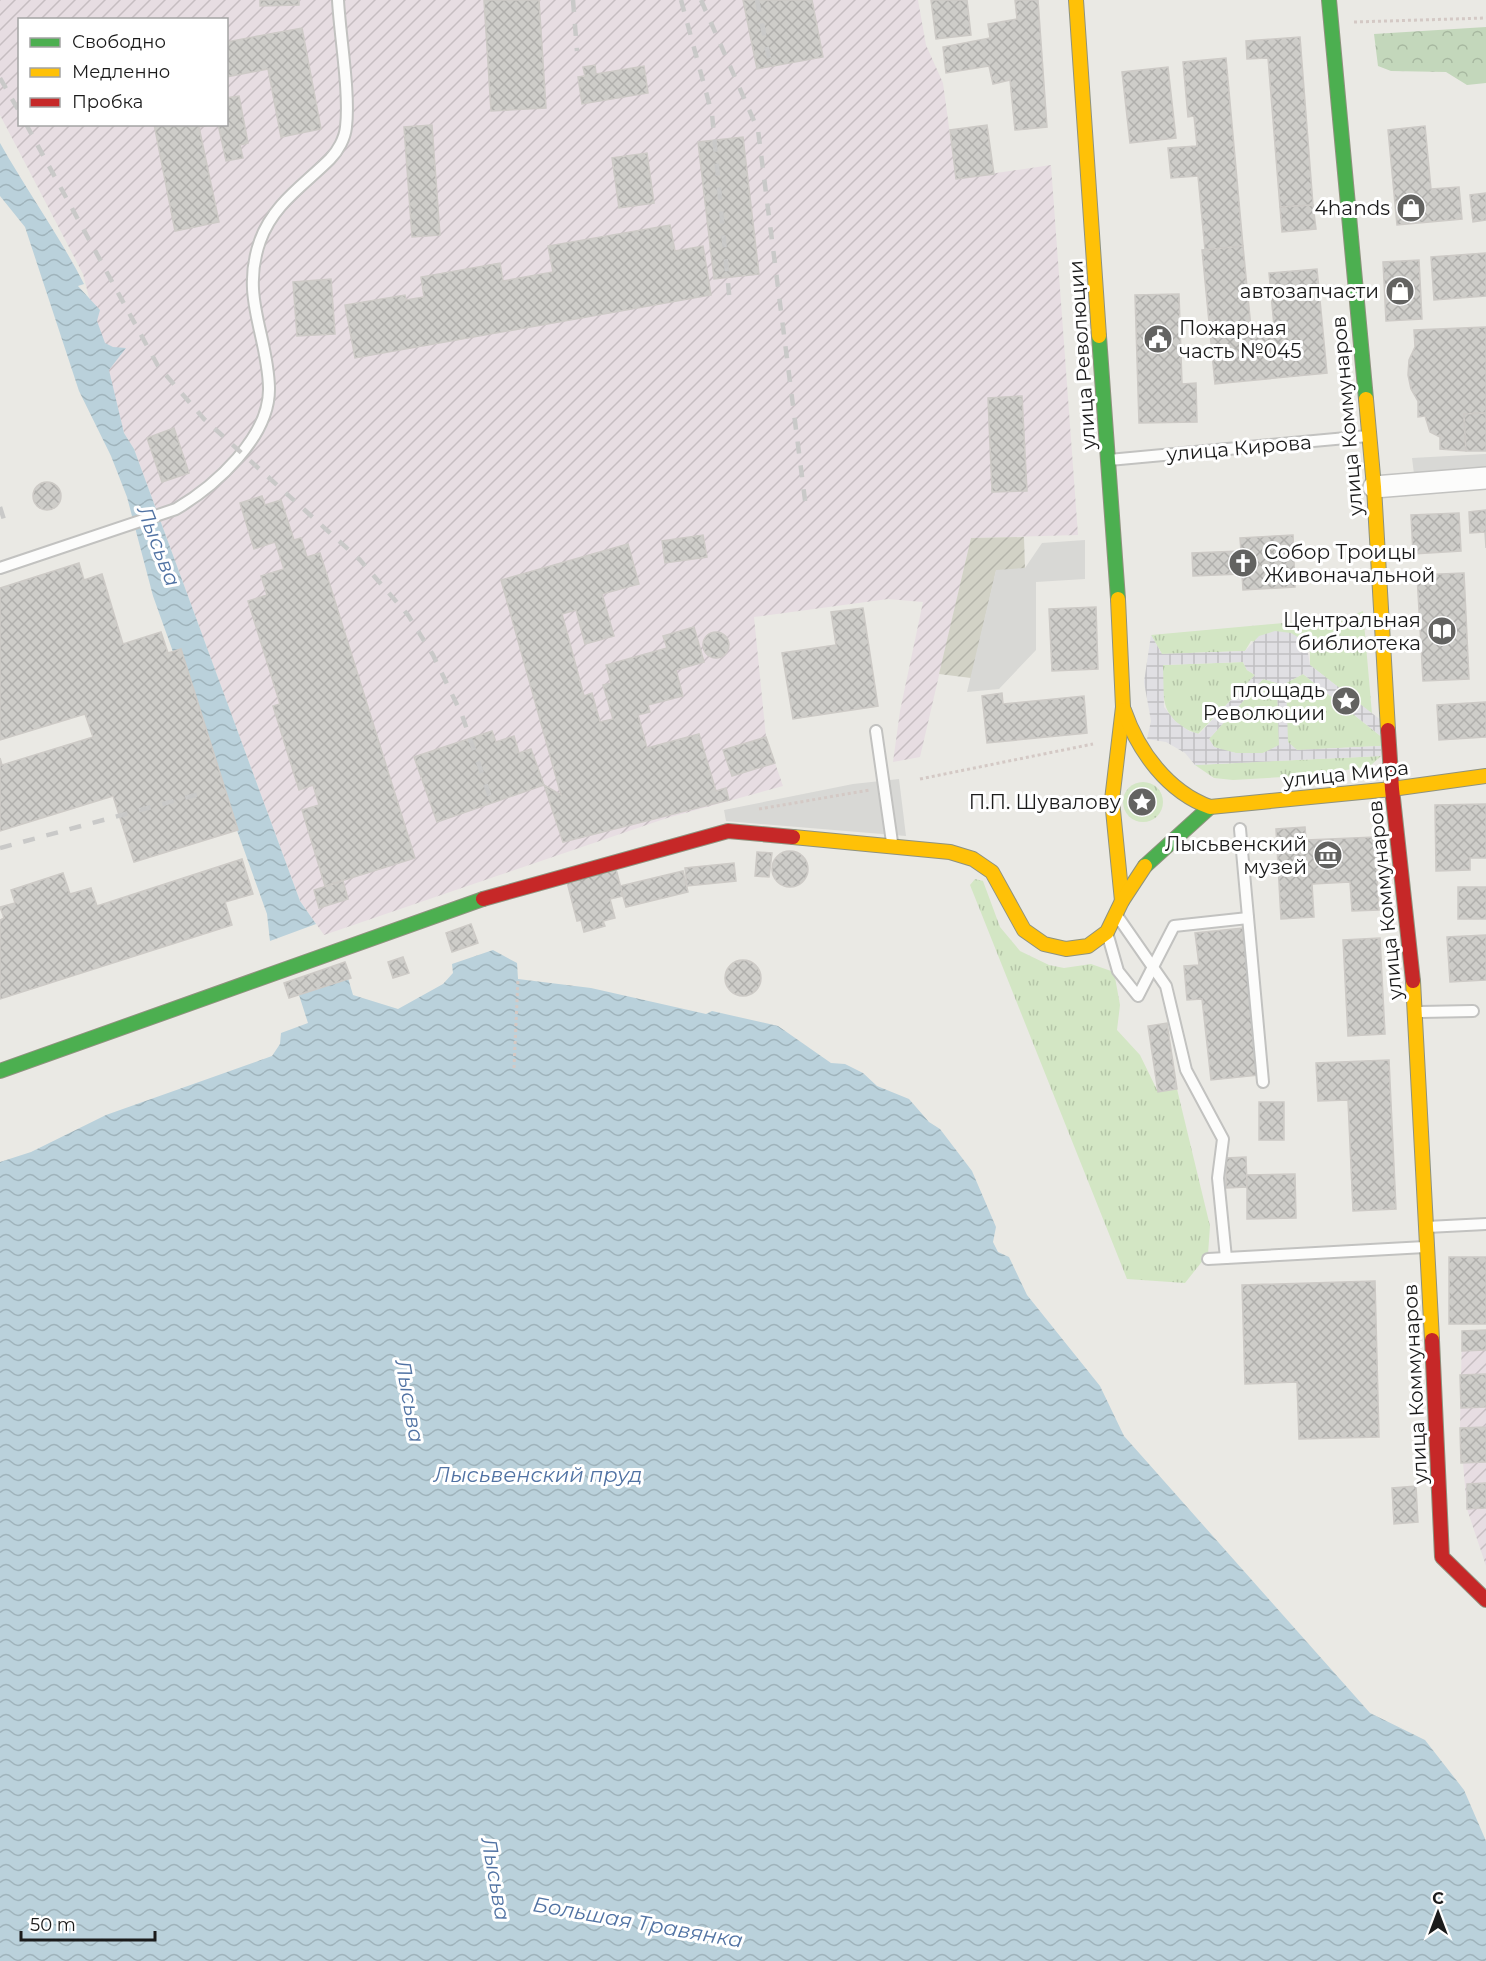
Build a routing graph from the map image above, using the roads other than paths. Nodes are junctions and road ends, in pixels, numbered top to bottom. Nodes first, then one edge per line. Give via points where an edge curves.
1 (338, 0) edge
2 (1076, 0) edge
3 (1329, 0) edge
4 (1368, 436) junction
5 (1109, 460) junction
6 (1486, 478) edge
7 (1374, 487) junction
8 (0, 568) edge
9 (1123, 707) junction
10 (876, 730) dead end
11 (1486, 777) edge
12 (1392, 789) junction
13 (1210, 807) junction
14 (1240, 829) dead end
15 (893, 845) junction
16 (1122, 901) junction
17 (1116, 915) junction
18 (1248, 918) junction
19 (1107, 932) junction
20 (1152, 966) junction
21 (1473, 1011) dead end
22 (1417, 1012) junction
23 (0, 1071) edge
24 (1263, 1082) dead end
25 (1486, 1224) edge
26 (1427, 1227) junction
27 (1428, 1247) junction
28 (1226, 1258) junction
29 (1208, 1259) dead end
30 (1486, 1600) edge

1 - 8 lane via 346,128 330,158 282,202 260,240 253,303 269,387 266,409 242,451 202,494 176,509
2 - 5 main road, улица Революции
3 - 4 main road, улица Коммунаров
4 - 5 lane, улица Кирова
4 - 7 main road, улица Коммунаров
5 - 9 main road, улица Революции
6 - 7 street
7 - 12 main road, улица Коммунаров
9 - 13 main road via 1135,740 1151,766 1185,799
9 - 16 main road via 1112,800
10 - 15 lane
11 - 12 main road, улица Мира
12 - 13 main road, улица Мира
12 - 22 main road, улица Коммунаров
13 - 16 main road via 1144,867
14 - 18 lane
15 - 19 main road via 973,859 992,872 1024,930 1044,944 1066,949 1088,946
15 - 23 main road via 728,831 471,902
16 - 17 main road
17 - 19 main road
17 - 20 lane
18 - 20 lane via 1174,926
18 - 24 lane
19 - 20 lane via 1118,971 1138,996
20 - 28 lane via 1166,986 1186,1070 1223,1139 1218,1178
21 - 22 lane
22 - 26 main road, улица Коммунаров
25 - 26 lane
26 - 27 main road, улица Коммунаров
27 - 28 lane
27 - 30 main road, улица Коммунаров via 1442,1557
28 - 29 lane

